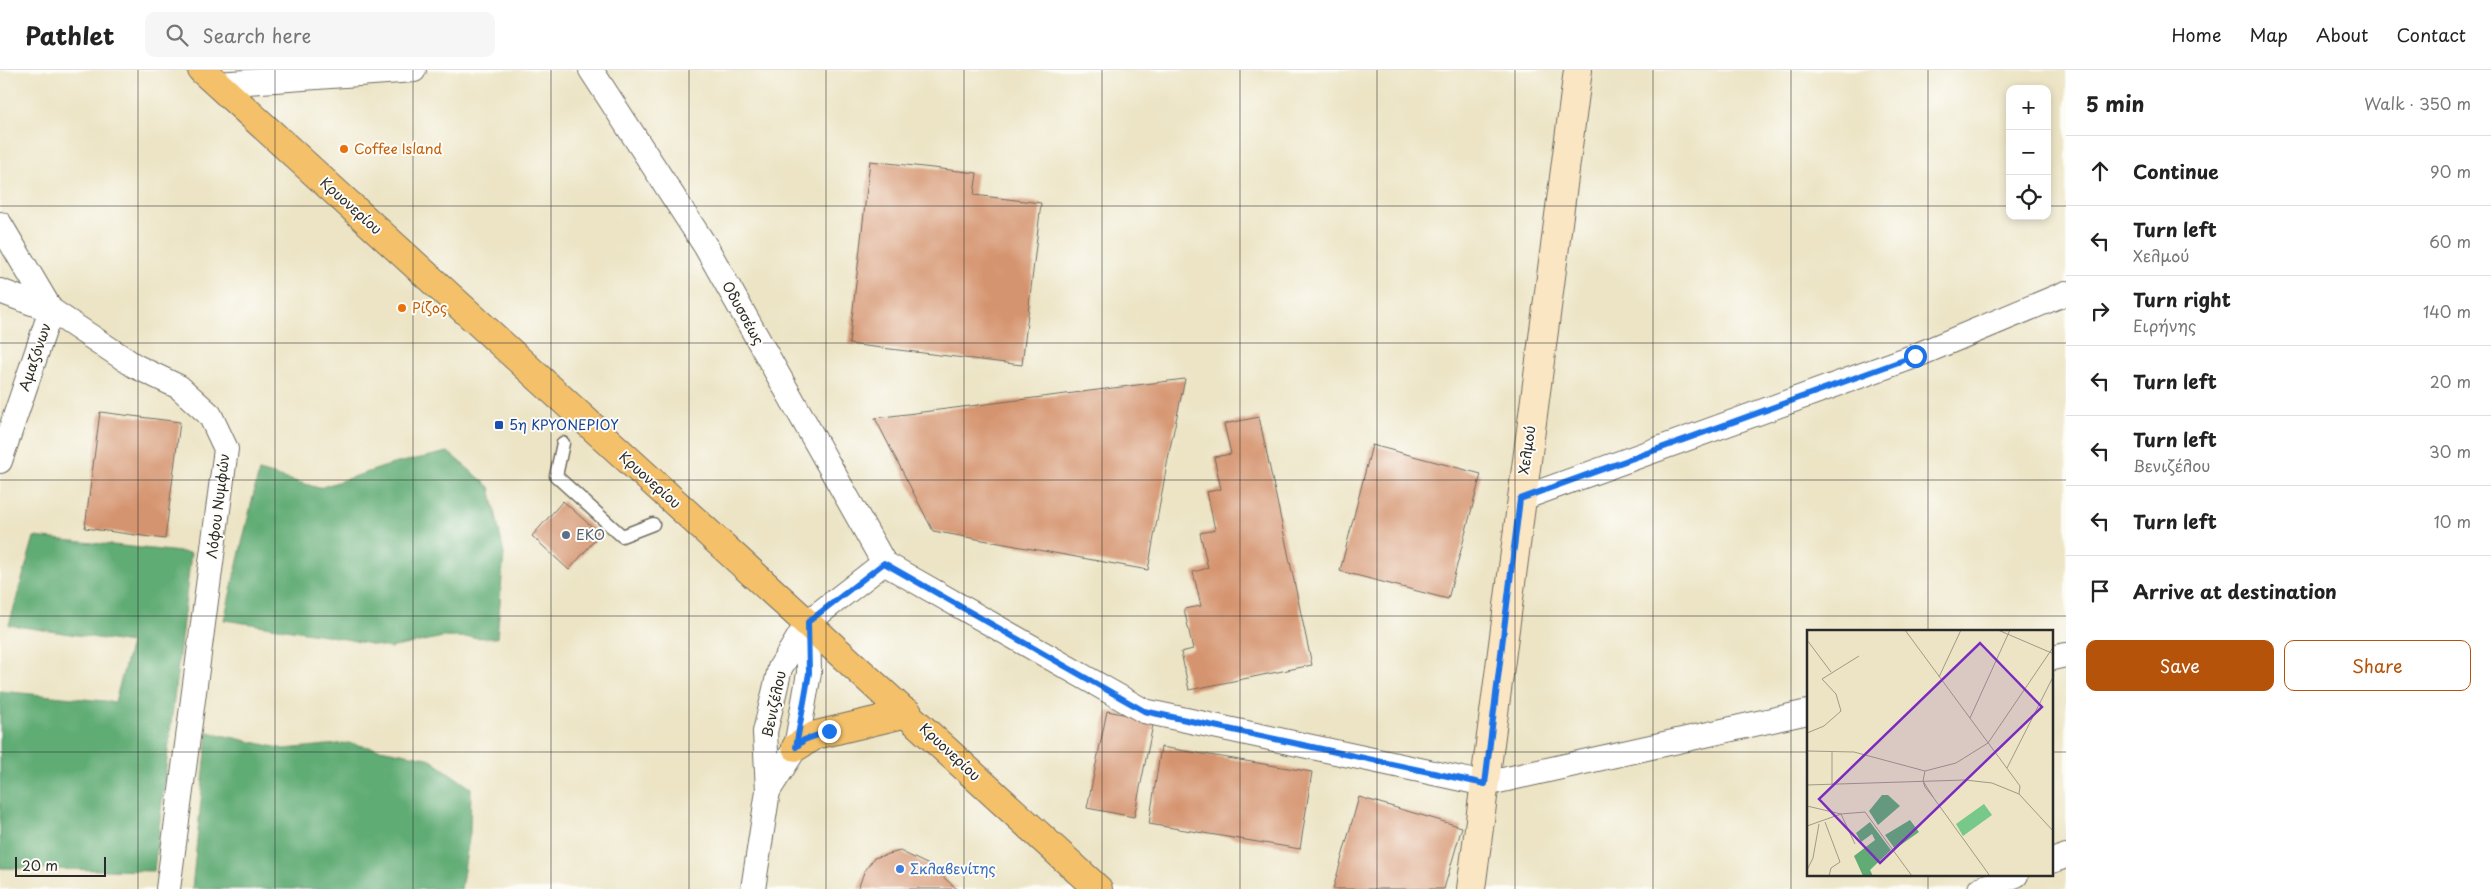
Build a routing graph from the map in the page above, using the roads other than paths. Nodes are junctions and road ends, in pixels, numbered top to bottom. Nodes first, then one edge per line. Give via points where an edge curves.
1 (414, 70) edge
2 (592, 70) edge
3 (1578, 70) edge
4 (210, 77) edge
5 (0, 224) edge
6 (0, 291) edge
7 (2066, 293) edge
8 (51, 310) junction
9 (564, 443) dead end
10 (0, 461) edge
11 (1520, 499) junction
12 (653, 524) dead end
13 (884, 563) junction
14 (808, 622) junction
15 (1807, 712) edge
16 (908, 713) junction
17 (796, 747) junction
18 (1485, 784) junction
19 (768, 791) junction
20 (2066, 856) edge
21 (2054, 860) edge
22 (2013, 876) edge
23 (168, 889) edge
24 (753, 889) edge
25 (1098, 889) edge
26 (1472, 889) edge
27 (1980, 889) edge

1 - 4 street
2 - 13 street, Οδυσσέως via 706,247
3 - 11 street, Χελμού
4 - 14 main road, Κρυονερίου
5 - 8 street, Λόφου Νυμφών
6 - 8 street
7 - 11 street via 1915,356
8 - 10 street, Αμαζόνων
8 - 23 street, Λόφου Νυμφών via 135,366 179,387 210,416 226,448
9 - 12 lane via 556,476 622,536
11 - 18 street, Χελμού
13 - 14 street
13 - 18 street via 1144,711
14 - 16 main road, Κρυονερίου
14 - 17 street, Βενιζέλου via 809,673
14 - 19 street, Βενιζέλου via 780,668 765,732
15 - 18 street
16 - 17 main road via 816,735
16 - 25 main road, Κρυονερίου
17 - 19 street, Βενιζέλου
18 - 26 street, Χελμού
19 - 24 street, Βενιζέλου
20 - 21 street
22 - 27 street

